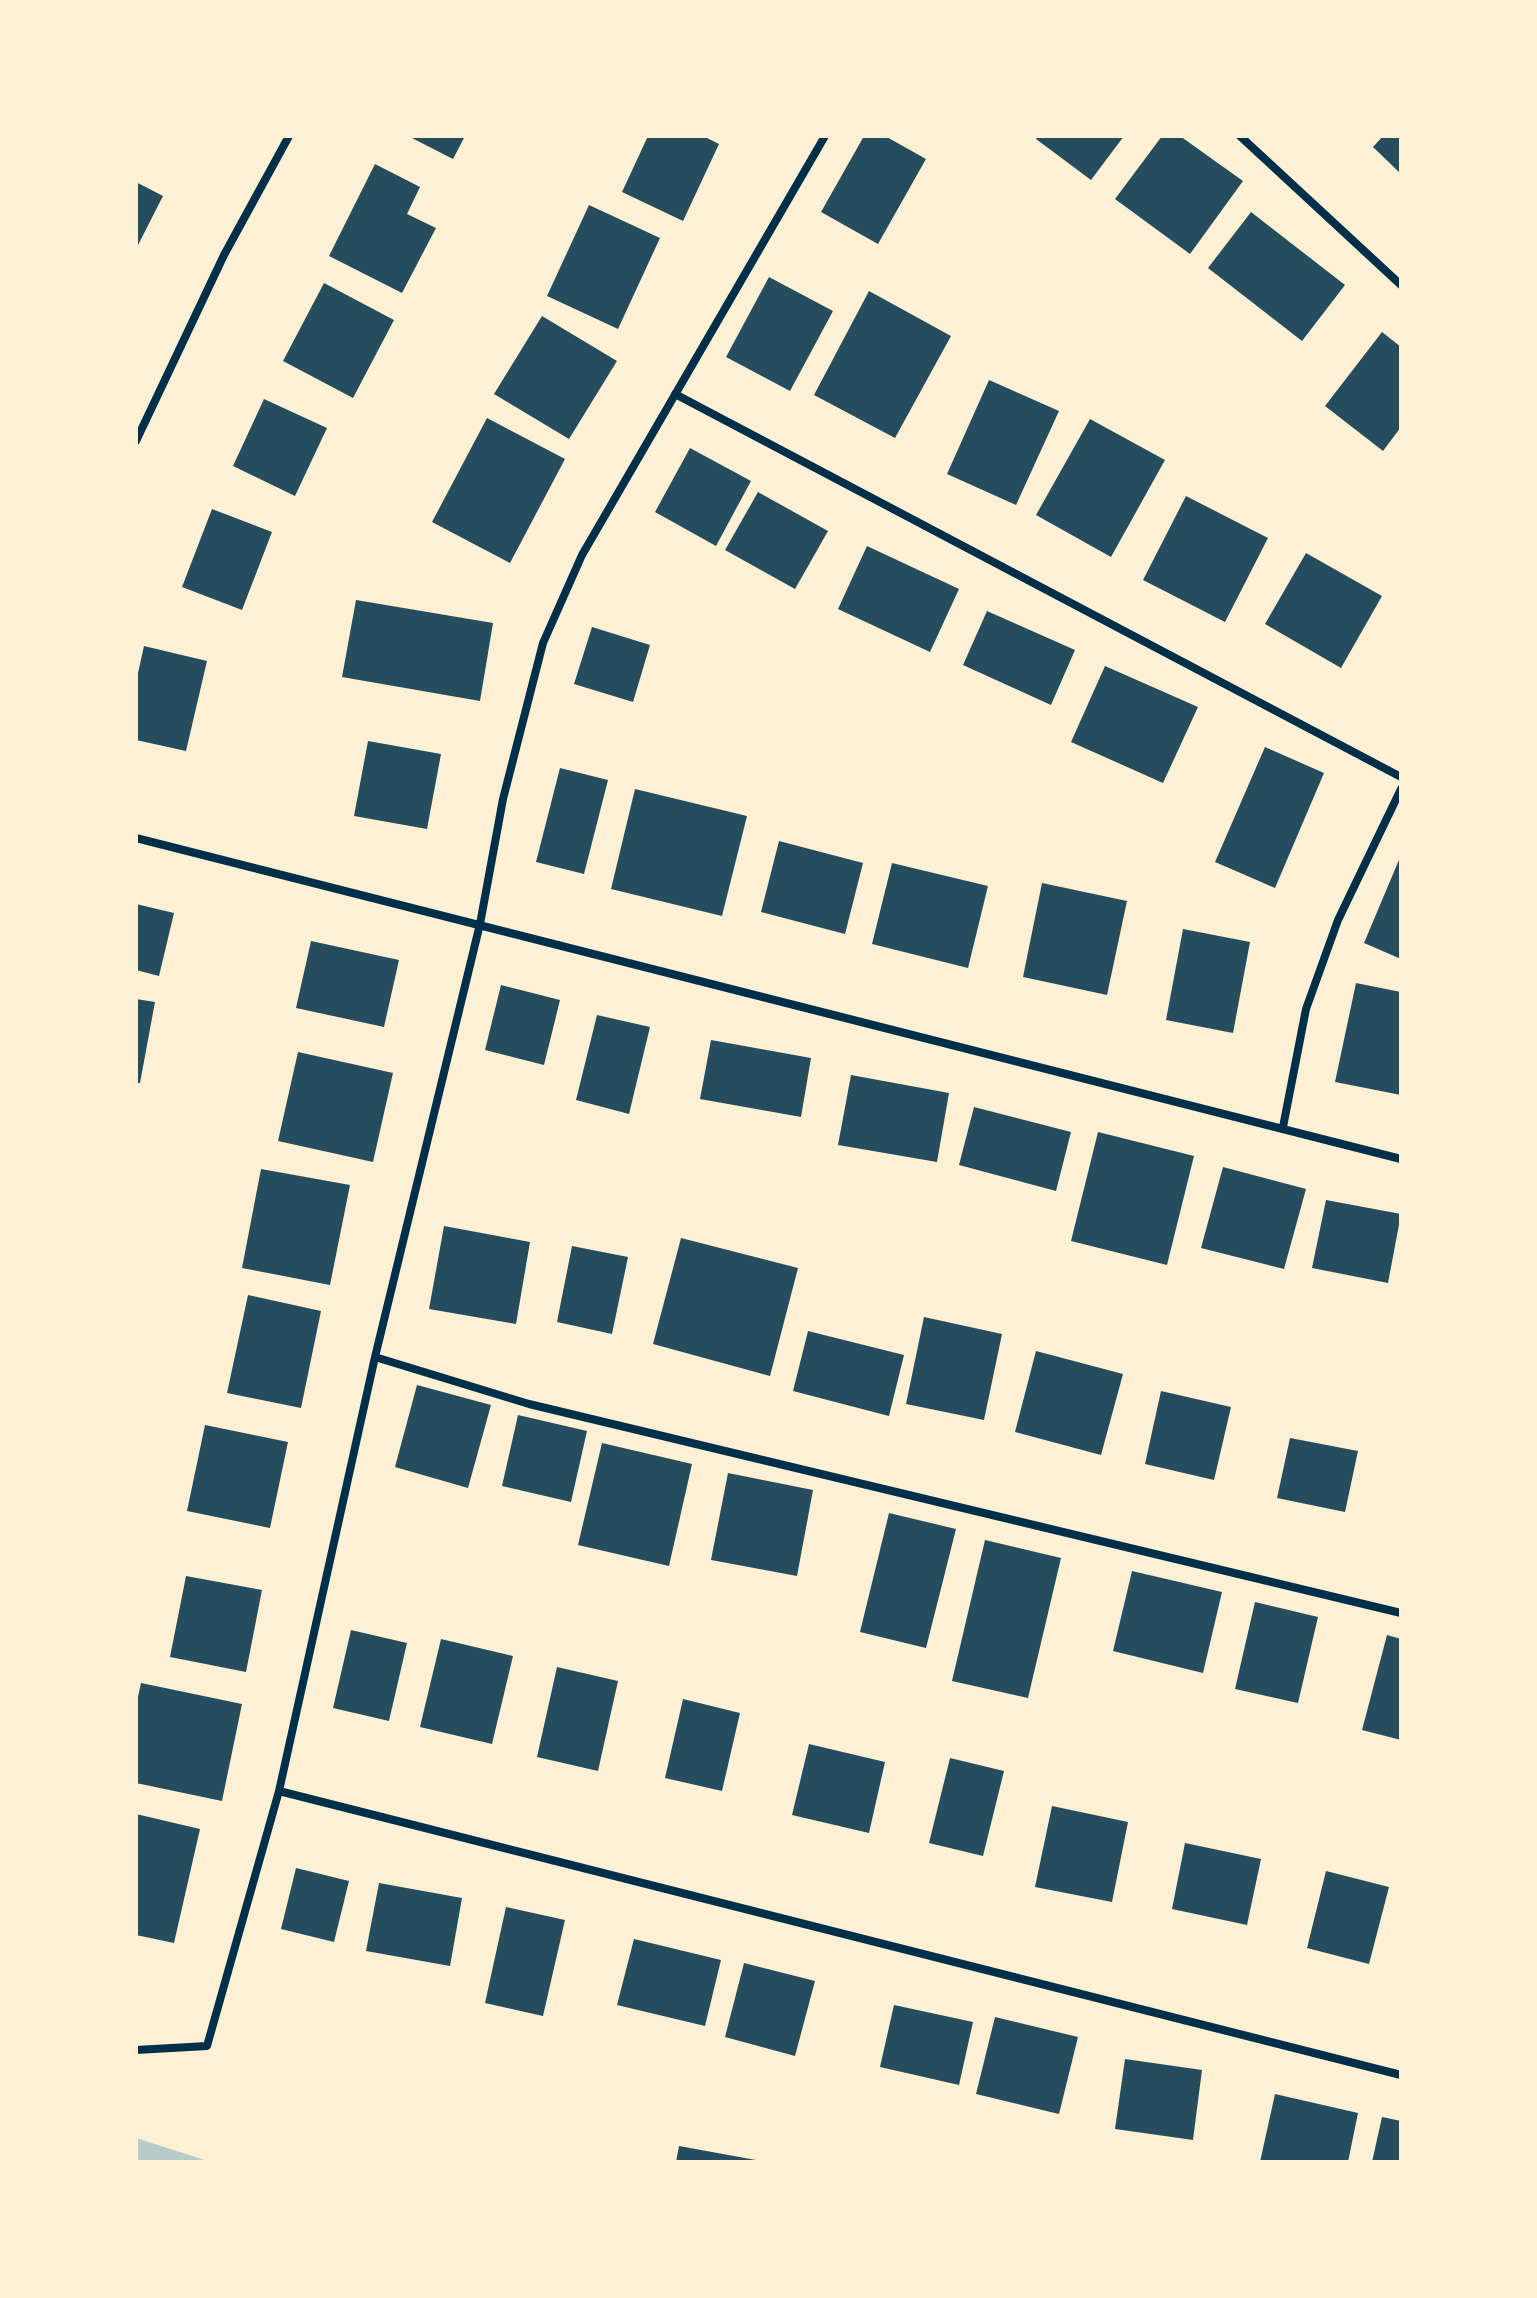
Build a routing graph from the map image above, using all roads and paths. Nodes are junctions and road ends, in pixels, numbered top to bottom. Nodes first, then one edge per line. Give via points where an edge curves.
1 (289, 136) edge
2 (825, 136) edge
3 (1240, 136) edge
4 (1401, 285) edge
5 (675, 394) junction
6 (136, 441) edge
7 (1401, 777) edge
8 (1401, 789) edge
9 (136, 838) edge
10 (480, 924) junction
11 (1283, 1127) junction
12 (1401, 1159) edge
13 (375, 1357) junction
14 (1401, 1613) edge
15 (279, 1791) junction
16 (136, 2050) edge
17 (1401, 2075) edge

1 - 6 street via 224,255
2 - 5 street
3 - 4 street
5 - 7 street
5 - 10 street via 582,555 543,643 503,799
8 - 11 street via 1338,920 1306,1009
9 - 10 street
10 - 11 street
10 - 13 street
11 - 12 street
13 - 14 street via 529,1404
13 - 15 street
15 - 16 street via 207,2046
15 - 17 street

